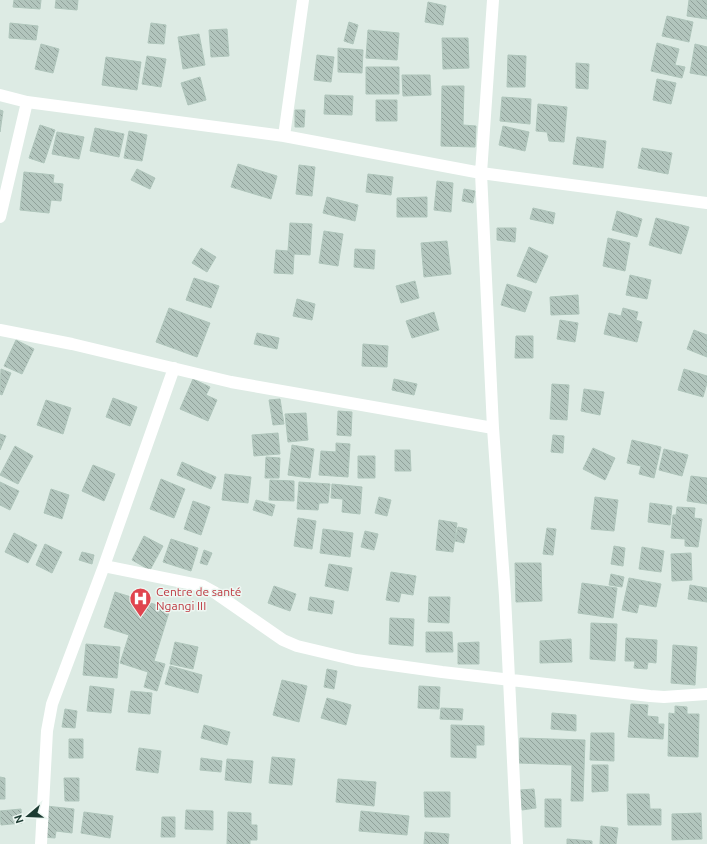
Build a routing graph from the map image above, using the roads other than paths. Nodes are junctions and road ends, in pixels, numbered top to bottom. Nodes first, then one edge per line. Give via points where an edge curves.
1 (303, 0) edge
2 (493, 0) edge
3 (0, 95) edge
4 (27, 102) junction
5 (284, 136) junction
6 (481, 173) junction
7 (707, 203) edge
8 (0, 217) edge
9 (0, 330) edge
10 (174, 368) junction
11 (493, 428) junction
12 (104, 566) junction
13 (509, 678) junction
14 (707, 694) edge
15 (41, 844) edge
16 (517, 844) edge

1 - 5 street
2 - 6 street
3 - 4 street
4 - 5 street
4 - 8 street
5 - 6 street
6 - 7 street
6 - 11 street
9 - 10 street
10 - 11 street via 231,382
10 - 12 street
11 - 13 street
12 - 13 street via 203,586 283,640 297,646 356,660
12 - 15 street via 52,704 47,731
13 - 14 street via 650,696
13 - 16 street

